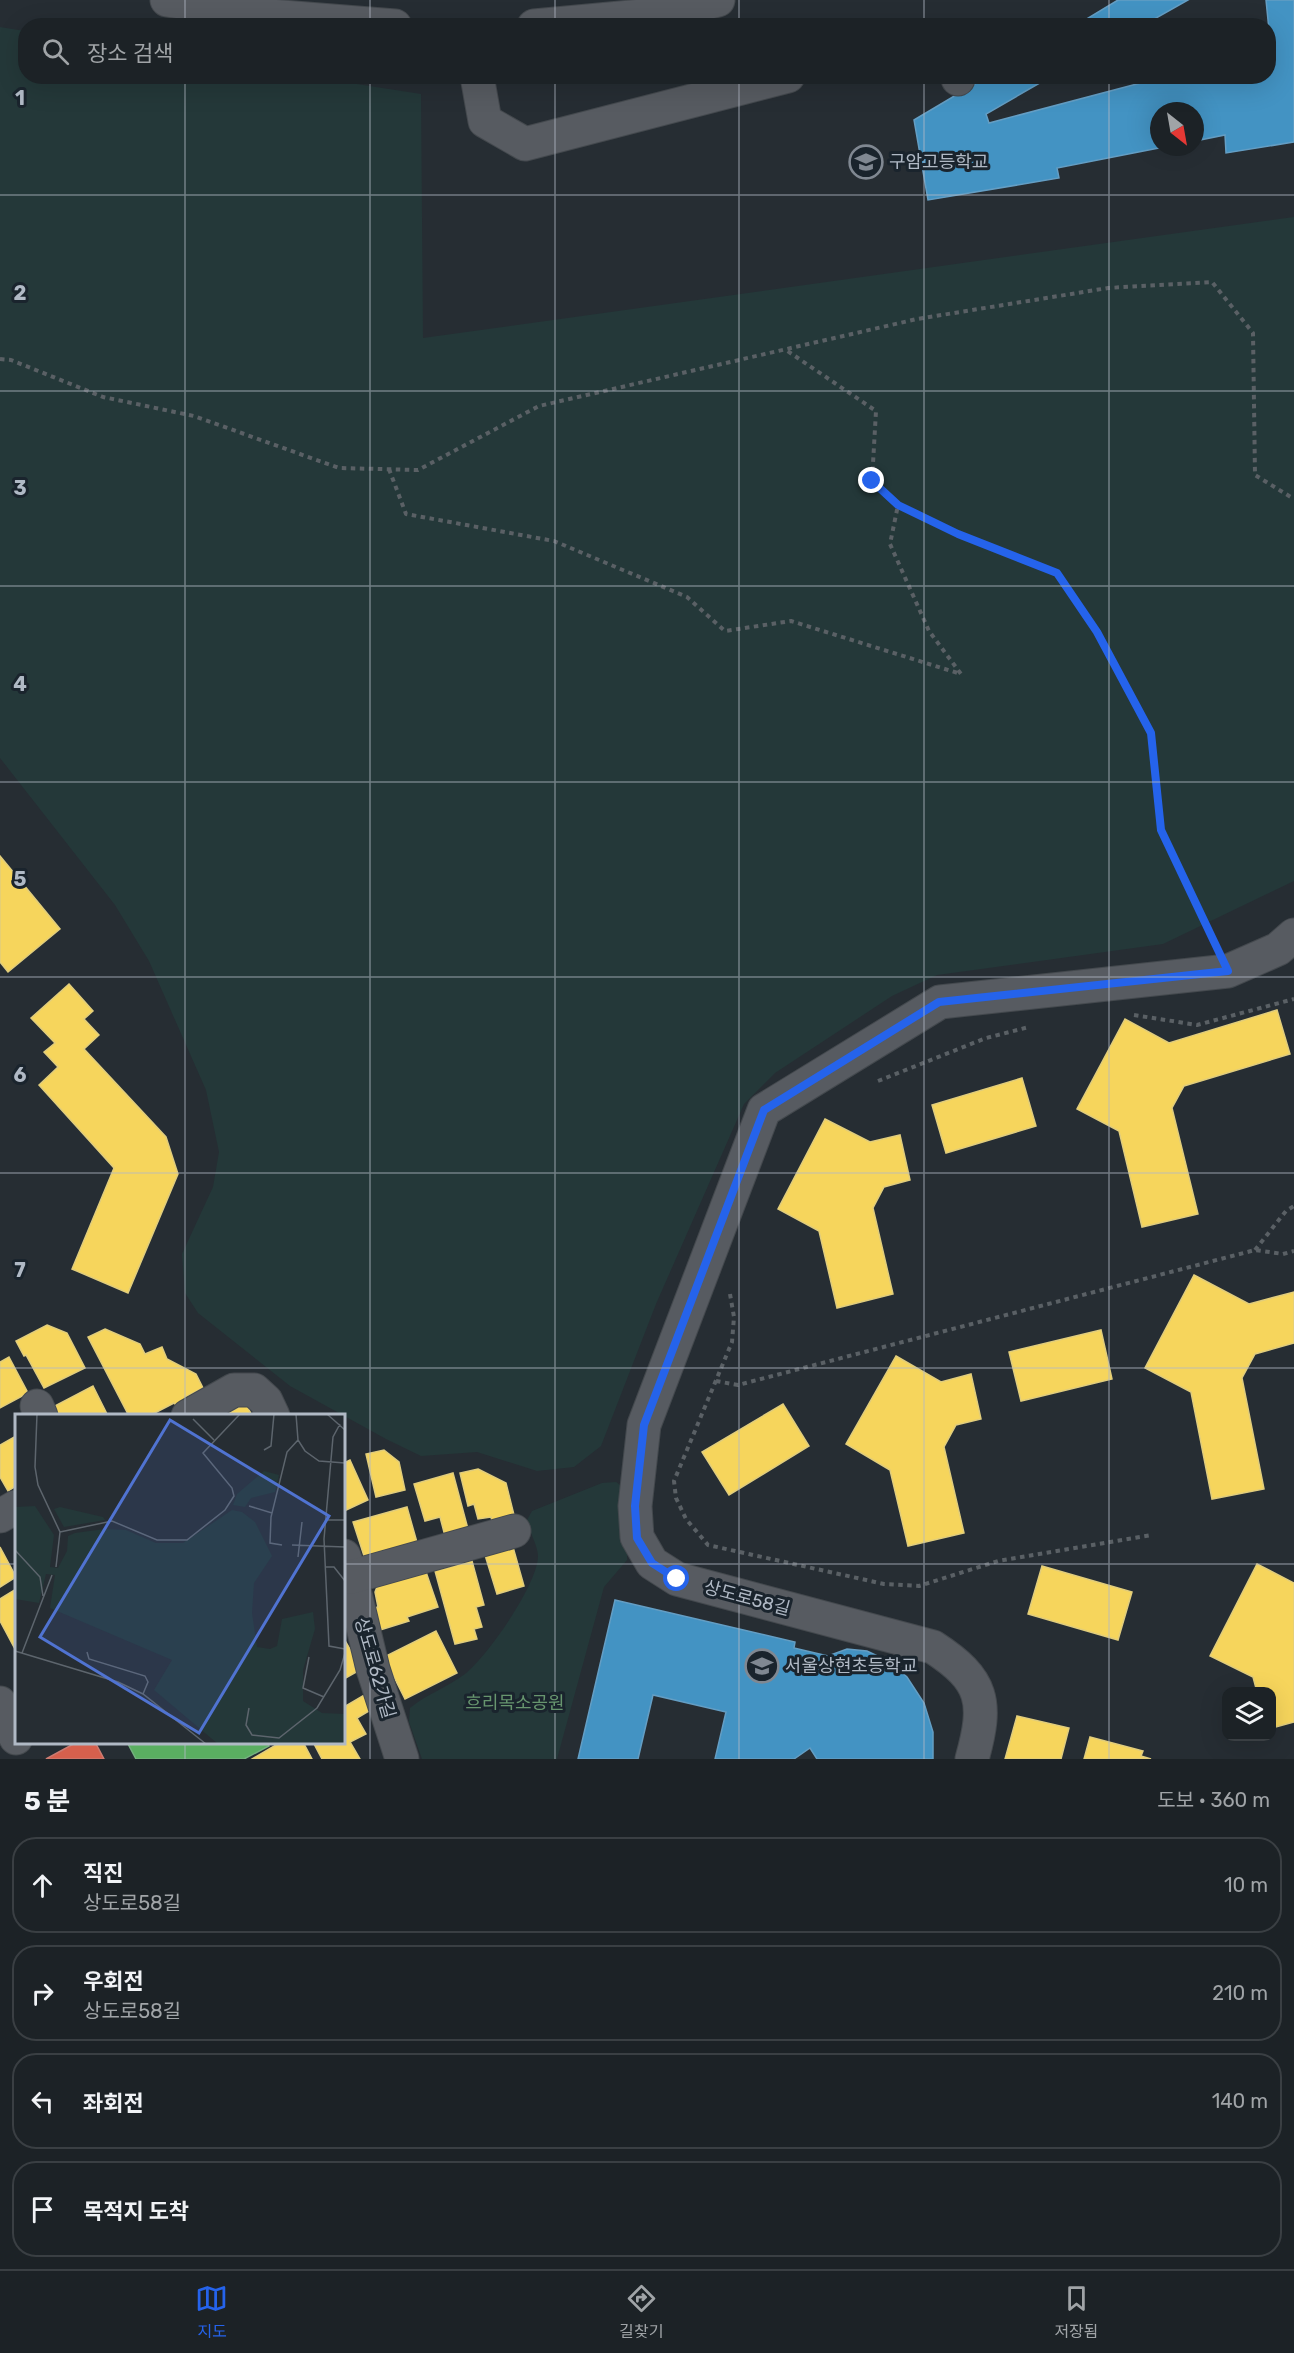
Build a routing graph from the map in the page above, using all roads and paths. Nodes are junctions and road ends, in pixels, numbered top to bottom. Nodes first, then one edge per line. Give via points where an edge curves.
1 (167, 0) edge
2 (718, 0) edge
3 (295, 18) edge
4 (620, 18) edge
5 (478, 84) edge
6 (757, 84) edge
7 (786, 350) junction
8 (0, 359) edge
9 (389, 469) junction
10 (1294, 499) edge
11 (898, 505) junction
12 (1294, 935) edge
13 (1228, 971) junction
14 (1294, 999) edge
15 (1124, 1014) dead end
16 (1032, 1026) dead end
17 (874, 1082) dead end
18 (1294, 1206) edge
19 (1255, 1250) junction
20 (1294, 1251) edge
21 (728, 1287) dead end
22 (716, 1381) junction
23 (192, 1414) edge
24 (272, 1414) edge
25 (15, 1508) edge
26 (0, 1516) edge
27 (514, 1531) dead end
28 (1152, 1535) dead end
29 (347, 1566) edge
30 (18, 1744) edge
31 (25, 1759) edge
32 (402, 1759) edge
33 (972, 1759) edge

1 - 3 street
2 - 4 street via 663,14
5 - 6 street via 485,121 525,144
7 - 9 path via 539,406 418,470
7 - 10 path via 917,319 1108,288 1212,282 1253,333 1255,475
7 - 11 path via 876,411 872,481
8 - 9 path via 103,397 194,416 339,468
9 - 11 path via 406,514 554,541 687,597 725,631 791,621 961,674 929,631 890,544
11 - 13 path via 958,534 1057,573 1097,632 1151,733 1161,830
12 - 13 street, 상도로58길 via 1278,949
13 - 33 street, 상도로58길 via 939,1002 764,1110 644,1425 635,1506 637,1538 652,1563 677,1579 933,1647 956,1662 974,1684 981,1707
14 - 15 path via 1197,1025
16 - 17 path via 986,1038
18 - 19 path
19 - 20 path via 1283,1254
19 - 22 path via 738,1385
21 - 22 path via 735,1317 732,1342
22 - 28 path via 674,1481 676,1498 686,1519 708,1545 884,1584 919,1586 998,1561
23 - 24 street via 234,1390 254,1390
25 - 26 street
27 - 29 street, 상도로62가길
29 - 32 street, 상도로62가길 via 373,1669
30 - 31 street

